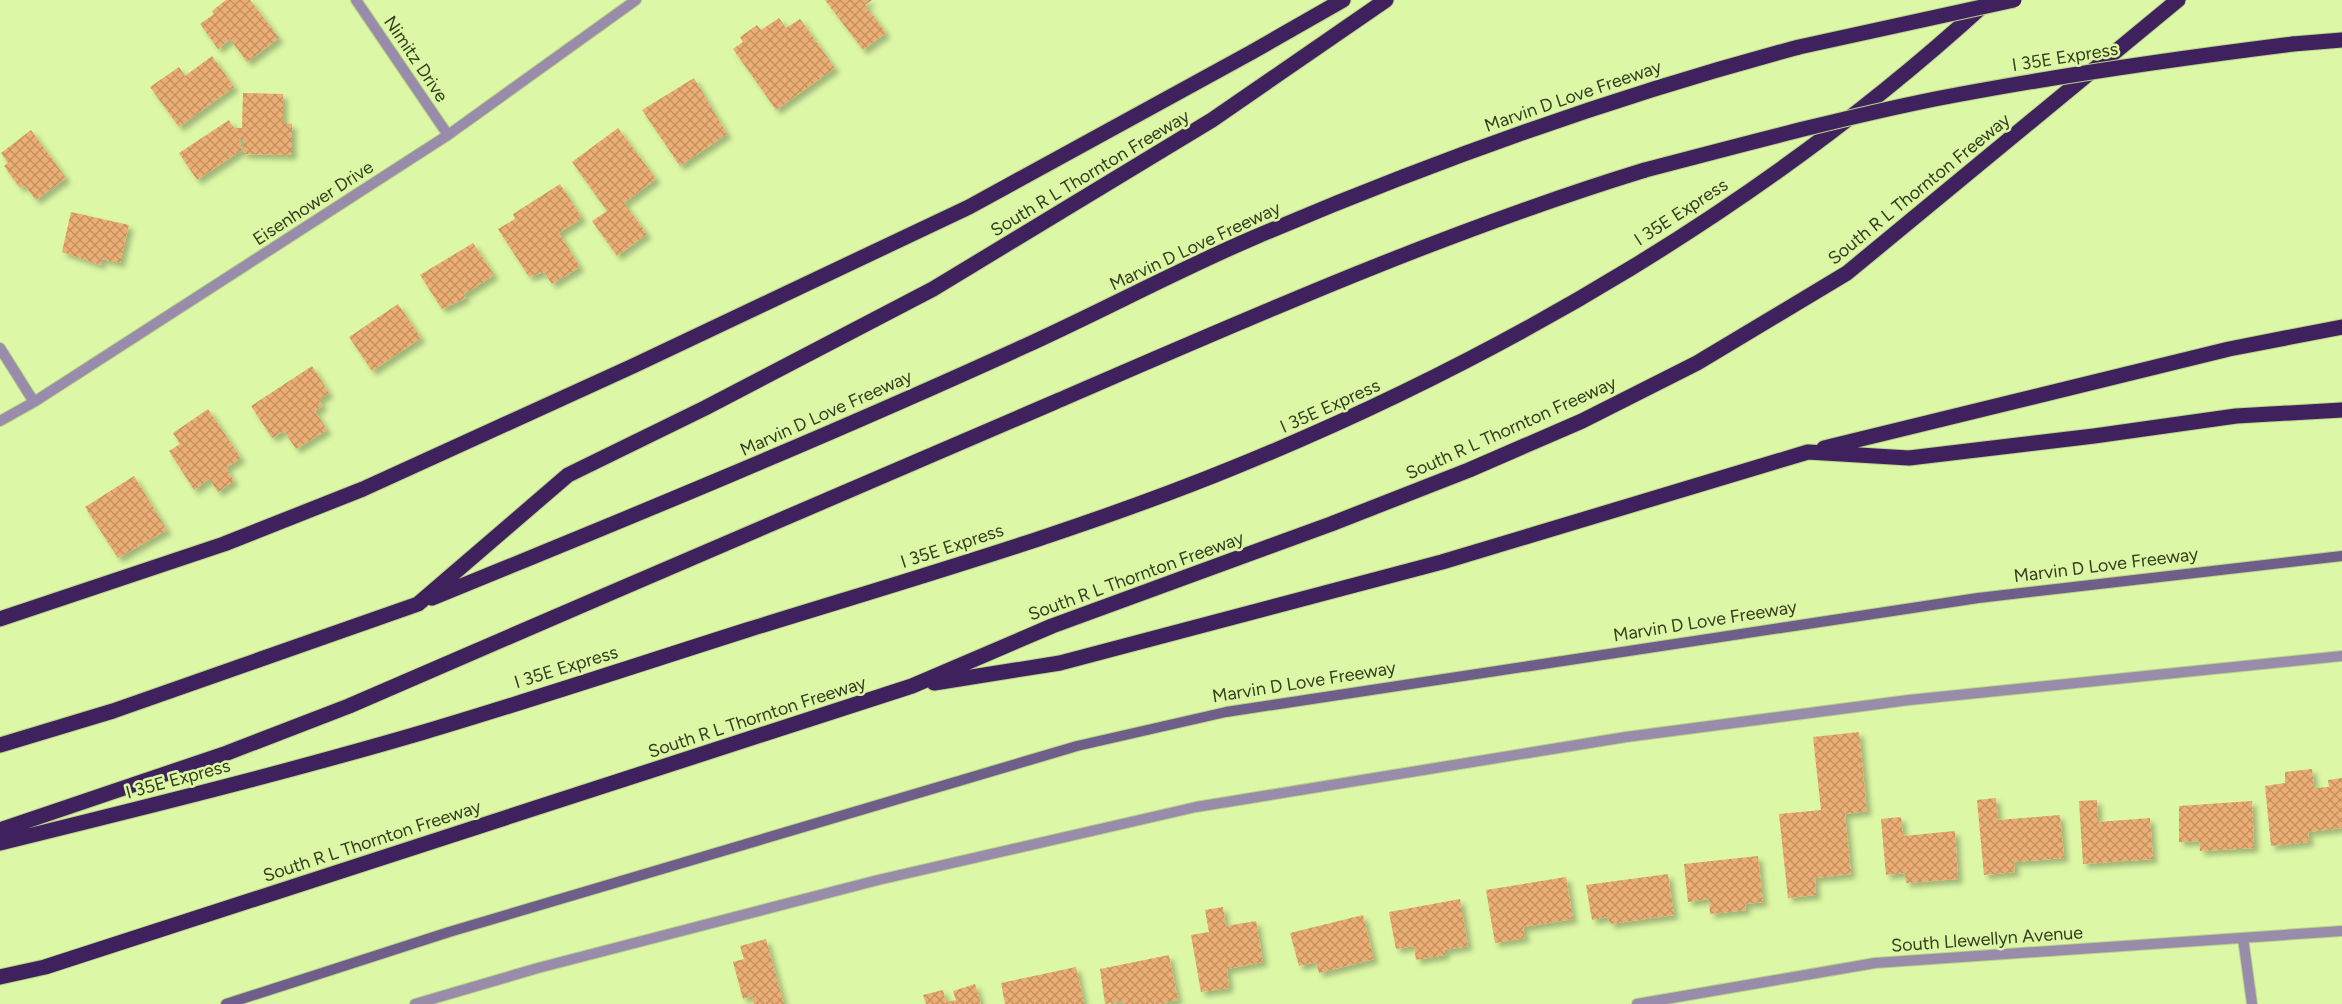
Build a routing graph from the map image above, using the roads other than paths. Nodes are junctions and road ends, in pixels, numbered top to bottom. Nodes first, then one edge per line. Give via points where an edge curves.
1 (356, 0) edge
2 (636, 0) edge
3 (1343, 0) edge
4 (1386, 0) edge
5 (1989, 0) edge
6 (2014, 0) edge
7 (2178, 0) edge
8 (2342, 40) edge
9 (448, 135) junction
10 (2342, 327) edge
11 (0, 348) edge
12 (34, 402) junction
13 (2342, 410) edge
14 (0, 421) edge
15 (1808, 452) junction
16 (2342, 556) edge
17 (418, 604) junction
18 (0, 619) edge
19 (2342, 656) edge
20 (912, 686) junction
21 (0, 745) edge
22 (0, 830) edge
23 (0, 843) edge
24 (2342, 931) edge
25 (2243, 938) junction
26 (0, 977) edge
27 (226, 1004) edge
28 (415, 1004) edge
29 (1637, 1004) edge
30 (2252, 1004) edge

1 - 9 street, Nimitz Drive
2 - 9 street, Eisenhower Drive
3 - 18 highway via 969,207 633,366 363,489 224,544
4 - 17 highway, South R L Thornton Freeway via 1212,120 933,289 705,408 568,475
5 - 23 highway, I 35E Express via 1940,45 1821,139 1691,230 1516,335 1321,431 1151,499 989,555 423,732 177,800
6 - 17 highway, Marvin D Love Freeway, bridge via 1799,47 1645,90 1467,152 1251,239 1027,346 770,459
7 - 20 highway, South R L Thornton Freeway via 1848,274 1697,363 1582,421 1469,470 1052,626
8 - 22 highway, I 35E Express, bridge via 2174,59 1943,98 1645,170 1498,218 1131,369 349,706 227,753
9 - 12 street, Eisenhower Drive
10 - 15 highway via 2228,349
11 - 12 street
12 - 14 street, Eisenhower Drive
13 - 15 highway via 2236,416 1909,458
15 - 20 highway via 1442,562 1060,664
16 - 27 street, Marvin D Love Freeway via 1958,601 1226,712 1077,746 449,932
17 - 21 highway, South R L Thornton Freeway via 113,711
19 - 28 street via 1909,700 1645,734 1196,807 878,880 538,968
20 - 26 highway, South R L Thornton Freeway via 54,964
24 - 25 street, South Llewellyn Avenue
25 - 29 street, South Llewellyn Avenue via 1875,963
25 - 30 street

